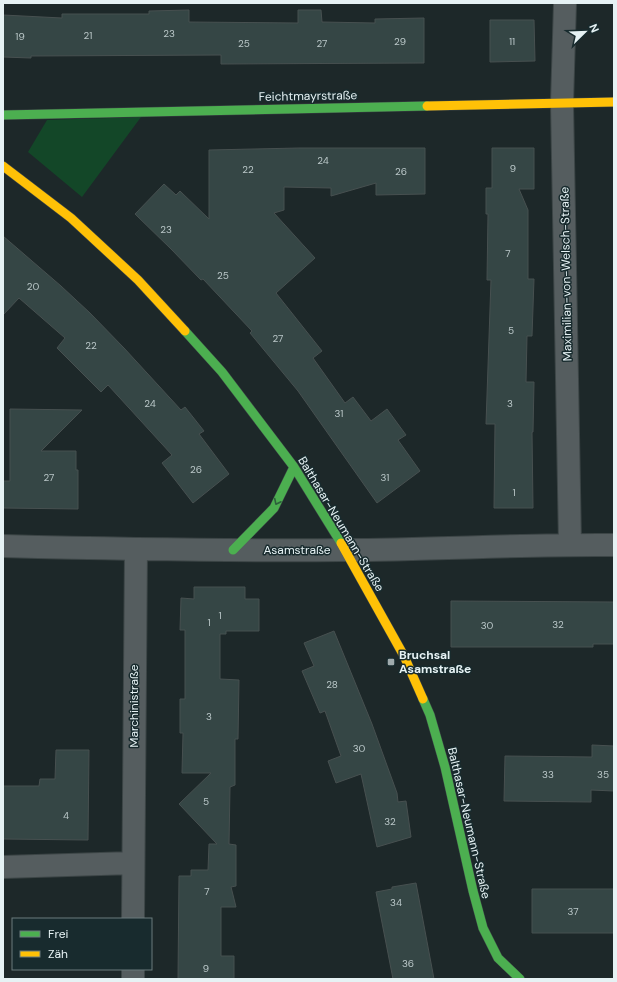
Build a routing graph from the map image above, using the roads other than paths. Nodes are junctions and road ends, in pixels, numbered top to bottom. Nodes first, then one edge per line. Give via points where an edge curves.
1 (565, 3) edge
2 (614, 102) edge
3 (562, 103) junction
4 (3, 115) edge
5 (3, 166) edge
6 (294, 467) junction
7 (570, 544) junction
8 (614, 545) edge
9 (3, 546) edge
10 (136, 549) junction
11 (233, 550) junction
12 (345, 550) junction
13 (133, 863) junction
14 (3, 867) edge
15 (133, 918) edge
16 (520, 979) edge

1 - 3 street, Maximilian-von-Welsch-Straße
2 - 3 street, Feichtmayrstraße
3 - 4 street, Feichtmayrstraße
3 - 7 street, Maximilian-von-Welsch-Straße
5 - 6 street, Balthasar-Neumann-Straße via 71,218 138,280 222,372
6 -> 11 street via 274,508
6 - 12 street, Balthasar-Neumann-Straße
7 - 8 street, Asamstraße
7 - 12 street, Asamstraße
9 - 10 street, Asamstraße
10 - 11 street, Asamstraße
10 - 13 street, Marchinistraße
11 - 12 street, Asamstraße
12 - 16 street, Balthasar-Neumann-Straße via 404,656 430,715 445,767 483,928 498,958
13 - 14 street
13 - 15 street, Marchinistraße

